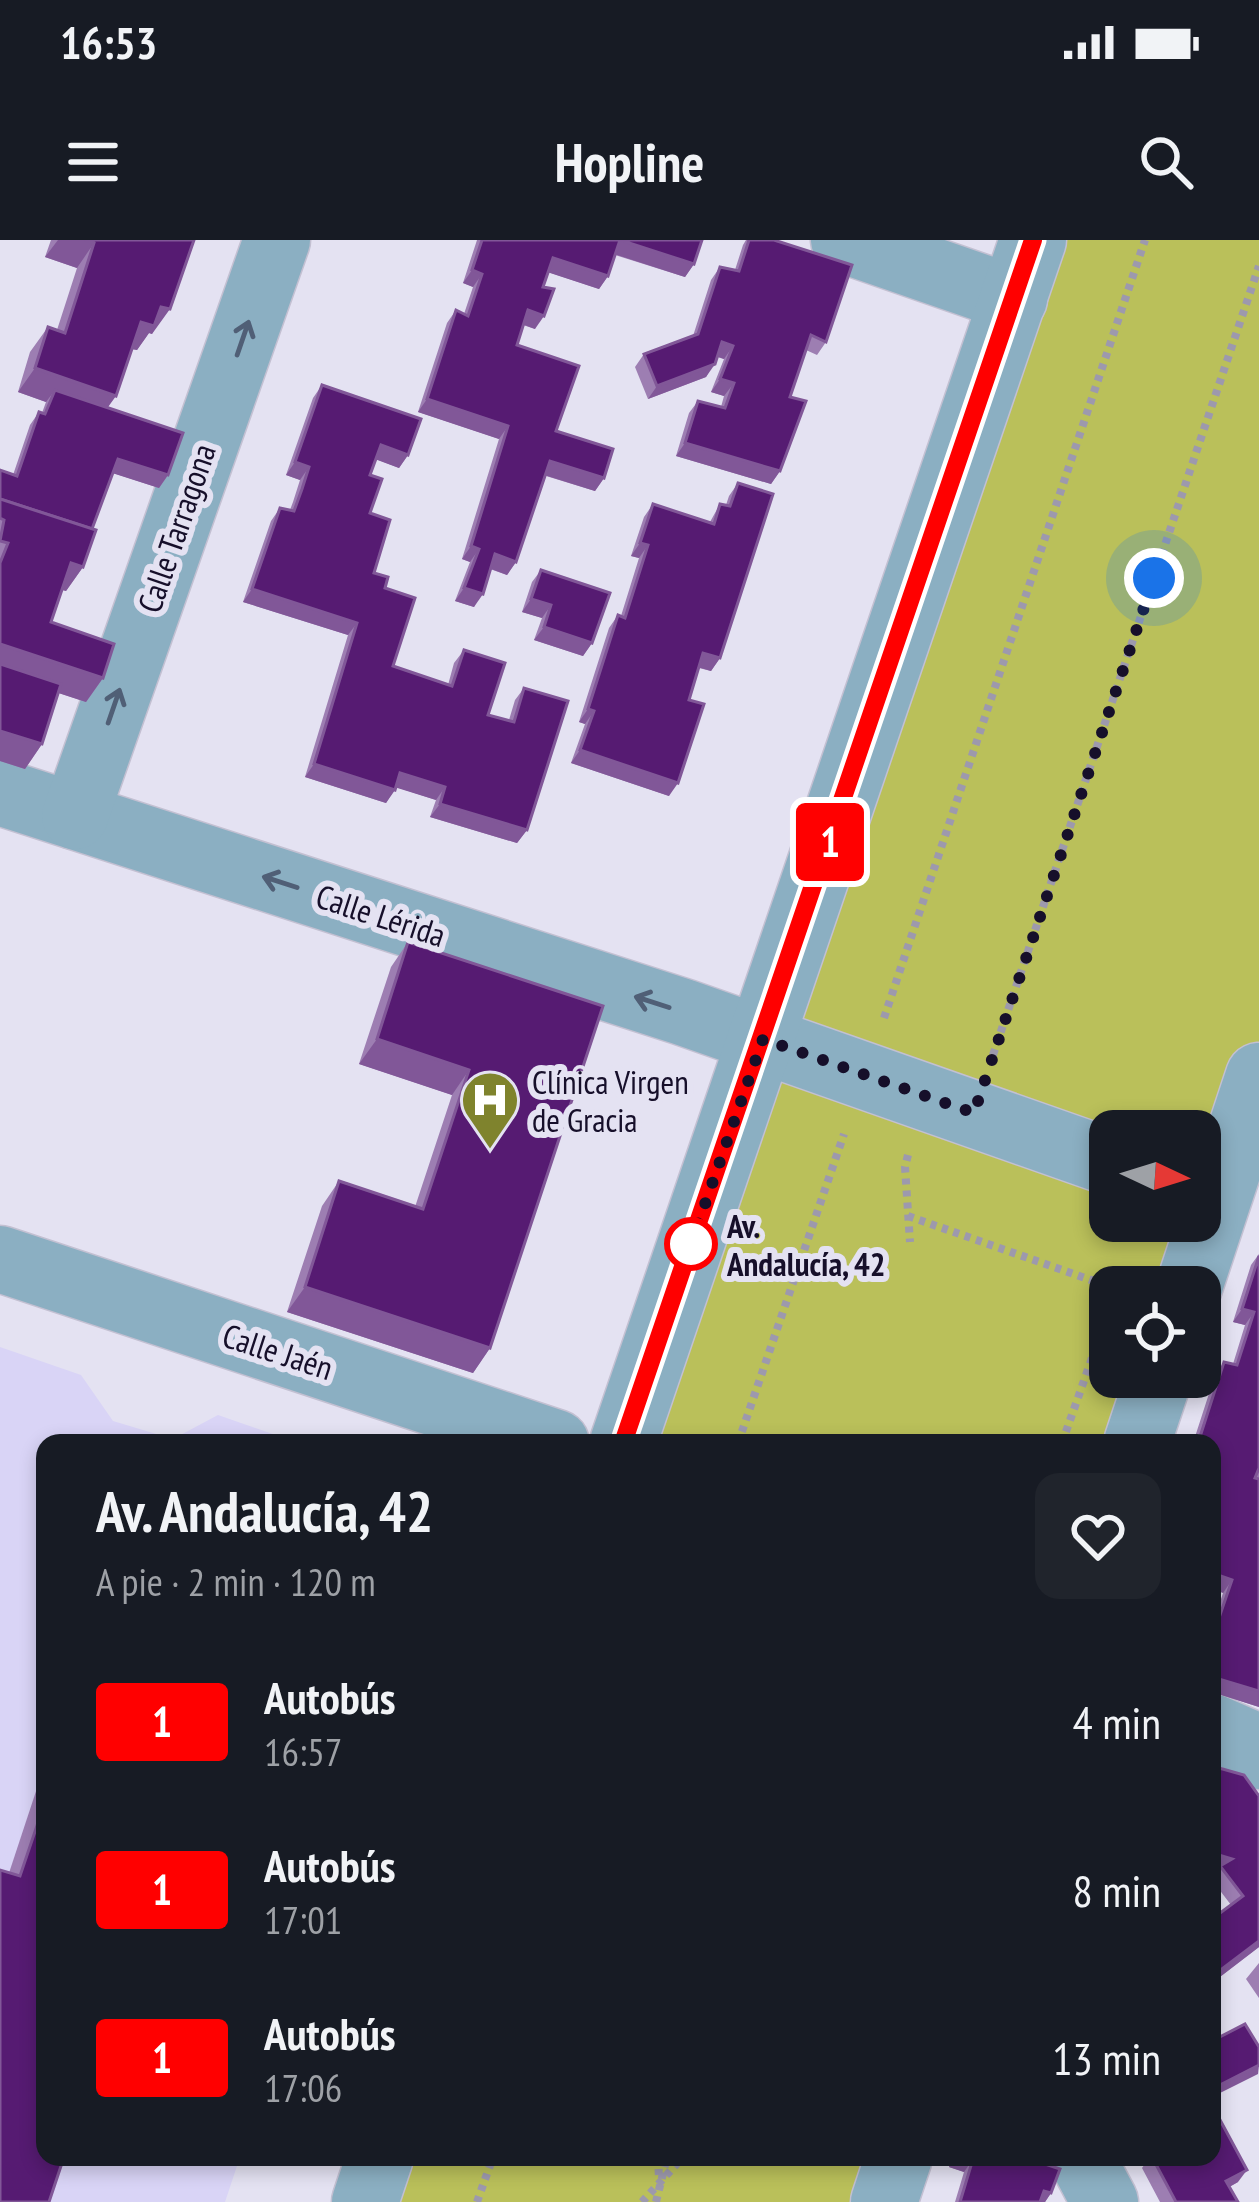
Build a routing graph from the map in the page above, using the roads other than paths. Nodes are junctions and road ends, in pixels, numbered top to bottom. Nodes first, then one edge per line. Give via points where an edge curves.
1 (277, 240) edge
2 (844, 240) edge
3 (1023, 270) edge
4 (0, 792) edge
5 (75, 816) junction
6 (763, 1039) junction
7 (1259, 1076) edge
8 (1089, 1155) edge
9 (1226, 1204) edge
10 (0, 1259) edge
11 (1198, 1266) edge
12 (1152, 1398) edge
13 (529, 1434) edge
14 (625, 1434) edge
15 (1140, 1434) edge
16 (1221, 1731) edge
17 (1259, 1756) edge
18 (377, 2166) edge
19 (896, 2166) edge
20 (1086, 2166) edge
21 (365, 2202) edge
22 (884, 2202) edge
23 (1105, 2202) edge

5 -> 1 street, Calle Tarragona
2 - 3 street
3 - 6 street
4 - 5 street, Calle Lérida
6 -> 5 street, Calle Lérida
6 - 8 street, Calle Lérida
6 - 14 street
7 - 9 street
9 - 11 street
10 - 13 street, Calle Jaén
12 - 15 street
16 - 17 street
18 - 21 street
19 - 22 street
20 - 23 street

